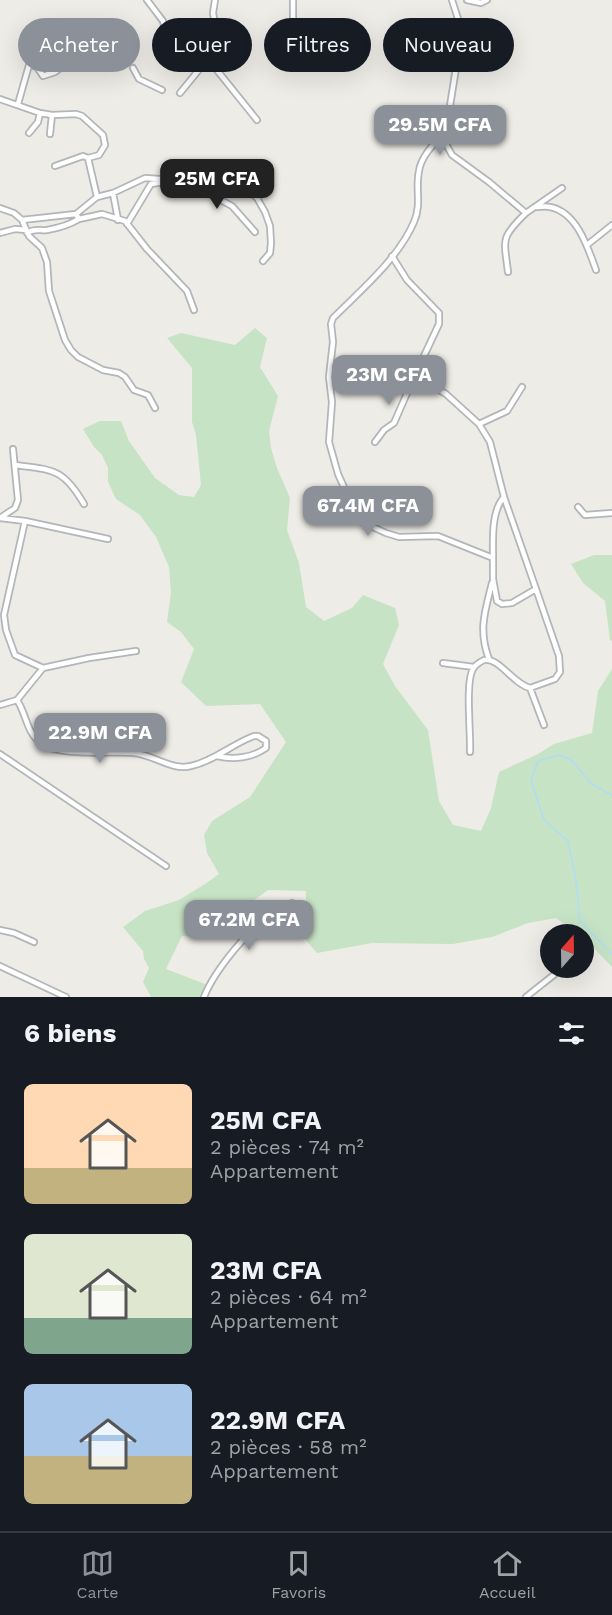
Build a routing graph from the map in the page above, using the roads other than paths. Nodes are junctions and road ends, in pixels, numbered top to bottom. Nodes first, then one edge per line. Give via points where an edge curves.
1 (147, 0) edge
2 (215, 0) edge
3 (293, 0) edge
4 (452, 0) edge
5 (466, 0) edge
6 (487, 0) edge
7 (161, 18) edge
8 (214, 18) edge
9 (293, 18) edge
10 (27, 72) edge
11 (40, 72) edge
12 (55, 72) edge
13 (135, 72) edge
14 (197, 72) edge
15 (218, 72) edge
16 (162, 90) dead end
17 (180, 93) dead end
18 (0, 99) edge
19 (18, 104) junction
20 (40, 113) junction
21 (52, 115) junction
22 (257, 120) dead end
23 (444, 132) junction
24 (29, 133) dead end
25 (50, 134) dead end
26 (88, 158) junction
27 (55, 166) dead end
28 (151, 181) junction
29 (182, 181) junction
30 (562, 188) dead end
31 (113, 193) junction
32 (97, 197) junction
33 (536, 207) junction
34 (0, 208) edge
35 (526, 213) junction
36 (78, 216) junction
37 (22, 220) junction
38 (118, 220) junction
39 (127, 224) junction
40 (612, 225) edge
41 (27, 231) junction
42 (255, 232) dead end
43 (0, 233) edge
44 (587, 245) junction
45 (392, 256) junction
46 (263, 261) dead end
47 (596, 270) dead end
48 (508, 272) dead end
49 (194, 310) dead end
50 (415, 375) junction
51 (522, 387) dead end
52 (155, 408) dead end
53 (479, 424) junction
54 (375, 442) dead end
55 (13, 449) dead end
56 (15, 465) junction
57 (504, 497) junction
58 (84, 504) dead end
59 (578, 507) dead end
60 (612, 513) edge
61 (0, 518) edge
62 (25, 522) junction
63 (108, 539) dead end
64 (493, 558) junction
65 (493, 579) junction
66 (536, 590) junction
67 (136, 651) dead end
68 (489, 659) junction
69 (443, 663) dead end
70 (474, 667) junction
71 (43, 668) junction
72 (530, 688) junction
73 (17, 700) junction
74 (0, 705) edge
75 (544, 725) dead end
76 (470, 752) dead end
77 (0, 754) edge
78 (218, 756) junction
79 (166, 866) dead end
80 (292, 903) dead end
81 (0, 930) edge
82 (34, 942) dead end
83 (0, 966) edge
84 (550, 978) edge
85 (66, 997) edge
86 (204, 997) edge
87 (526, 997) edge

1 - 7 street
2 - 8 street
3 - 9 street
4 - 23 street via 461,37
5 - 6 street
10 - 19 street
11 - 12 street via 43,76
13 - 16 street via 139,79
14 - 17 street
15 - 22 street
18 - 19 street
19 - 20 street
20 - 21 street
20 - 24 street
21 - 25 street
21 - 26 street via 82,116 103,135 103,151
23 - 35 street via 452,154
23 - 45 street via 421,163 417,214
26 - 27 street via 83,156
26 - 32 street
28 - 29 street
28 - 31 street via 138,180
28 - 39 street
29 - 42 street via 232,206
29 - 46 street via 231,184 257,198 270,226 270,254
30 - 33 street
31 - 32 street
31 - 38 street
32 - 36 street
33 - 35 street
33 - 44 street via 550,207 567,215
34 - 37 street
35 - 48 street via 505,237
36 - 37 street
36 - 38 street via 102,214
36 - 41 street via 69,225
37 - 41 street
38 - 39 street
39 - 49 street via 187,291
40 - 44 street
41 - 43 street
41 - 52 street via 44,252 49,291 71,350 96,366 125,377 134,390 148,395
44 - 47 street
45 - 50 street via 407,280 439,313 439,324
45 - 64 street via 330,324 333,350 329,442 338,474 352,505 375,528 399,537 438,536
50 - 53 street via 446,394
50 - 54 street via 394,423
51 - 53 street via 507,411
53 - 57 street via 490,442
55 - 56 street
56 - 58 street via 66,477
56 - 61 street via 17,504
57 - 64 street via 494,525
57 - 66 street
59 - 60 street via 585,515
61 - 62 street
62 - 63 street
62 - 71 street via 4,615 15,656
64 - 65 street
65 - 66 street via 497,601 502,604
65 - 68 street via 482,632
66 - 72 street via 561,667 555,679
67 - 71 street
68 - 70 street
68 - 72 street
69 - 70 street
70 - 76 street via 469,697
71 - 73 street
72 - 75 street
73 - 74 street
73 - 78 street via 30,732 45,746 76,752 140,754 187,767
77 - 79 street
78 - 78 street via 254,736 266,741 266,748 258,753 233,759
80 - 86 street via 274,911 250,933 217,972
81 - 82 street
83 - 85 street
84 - 87 street

